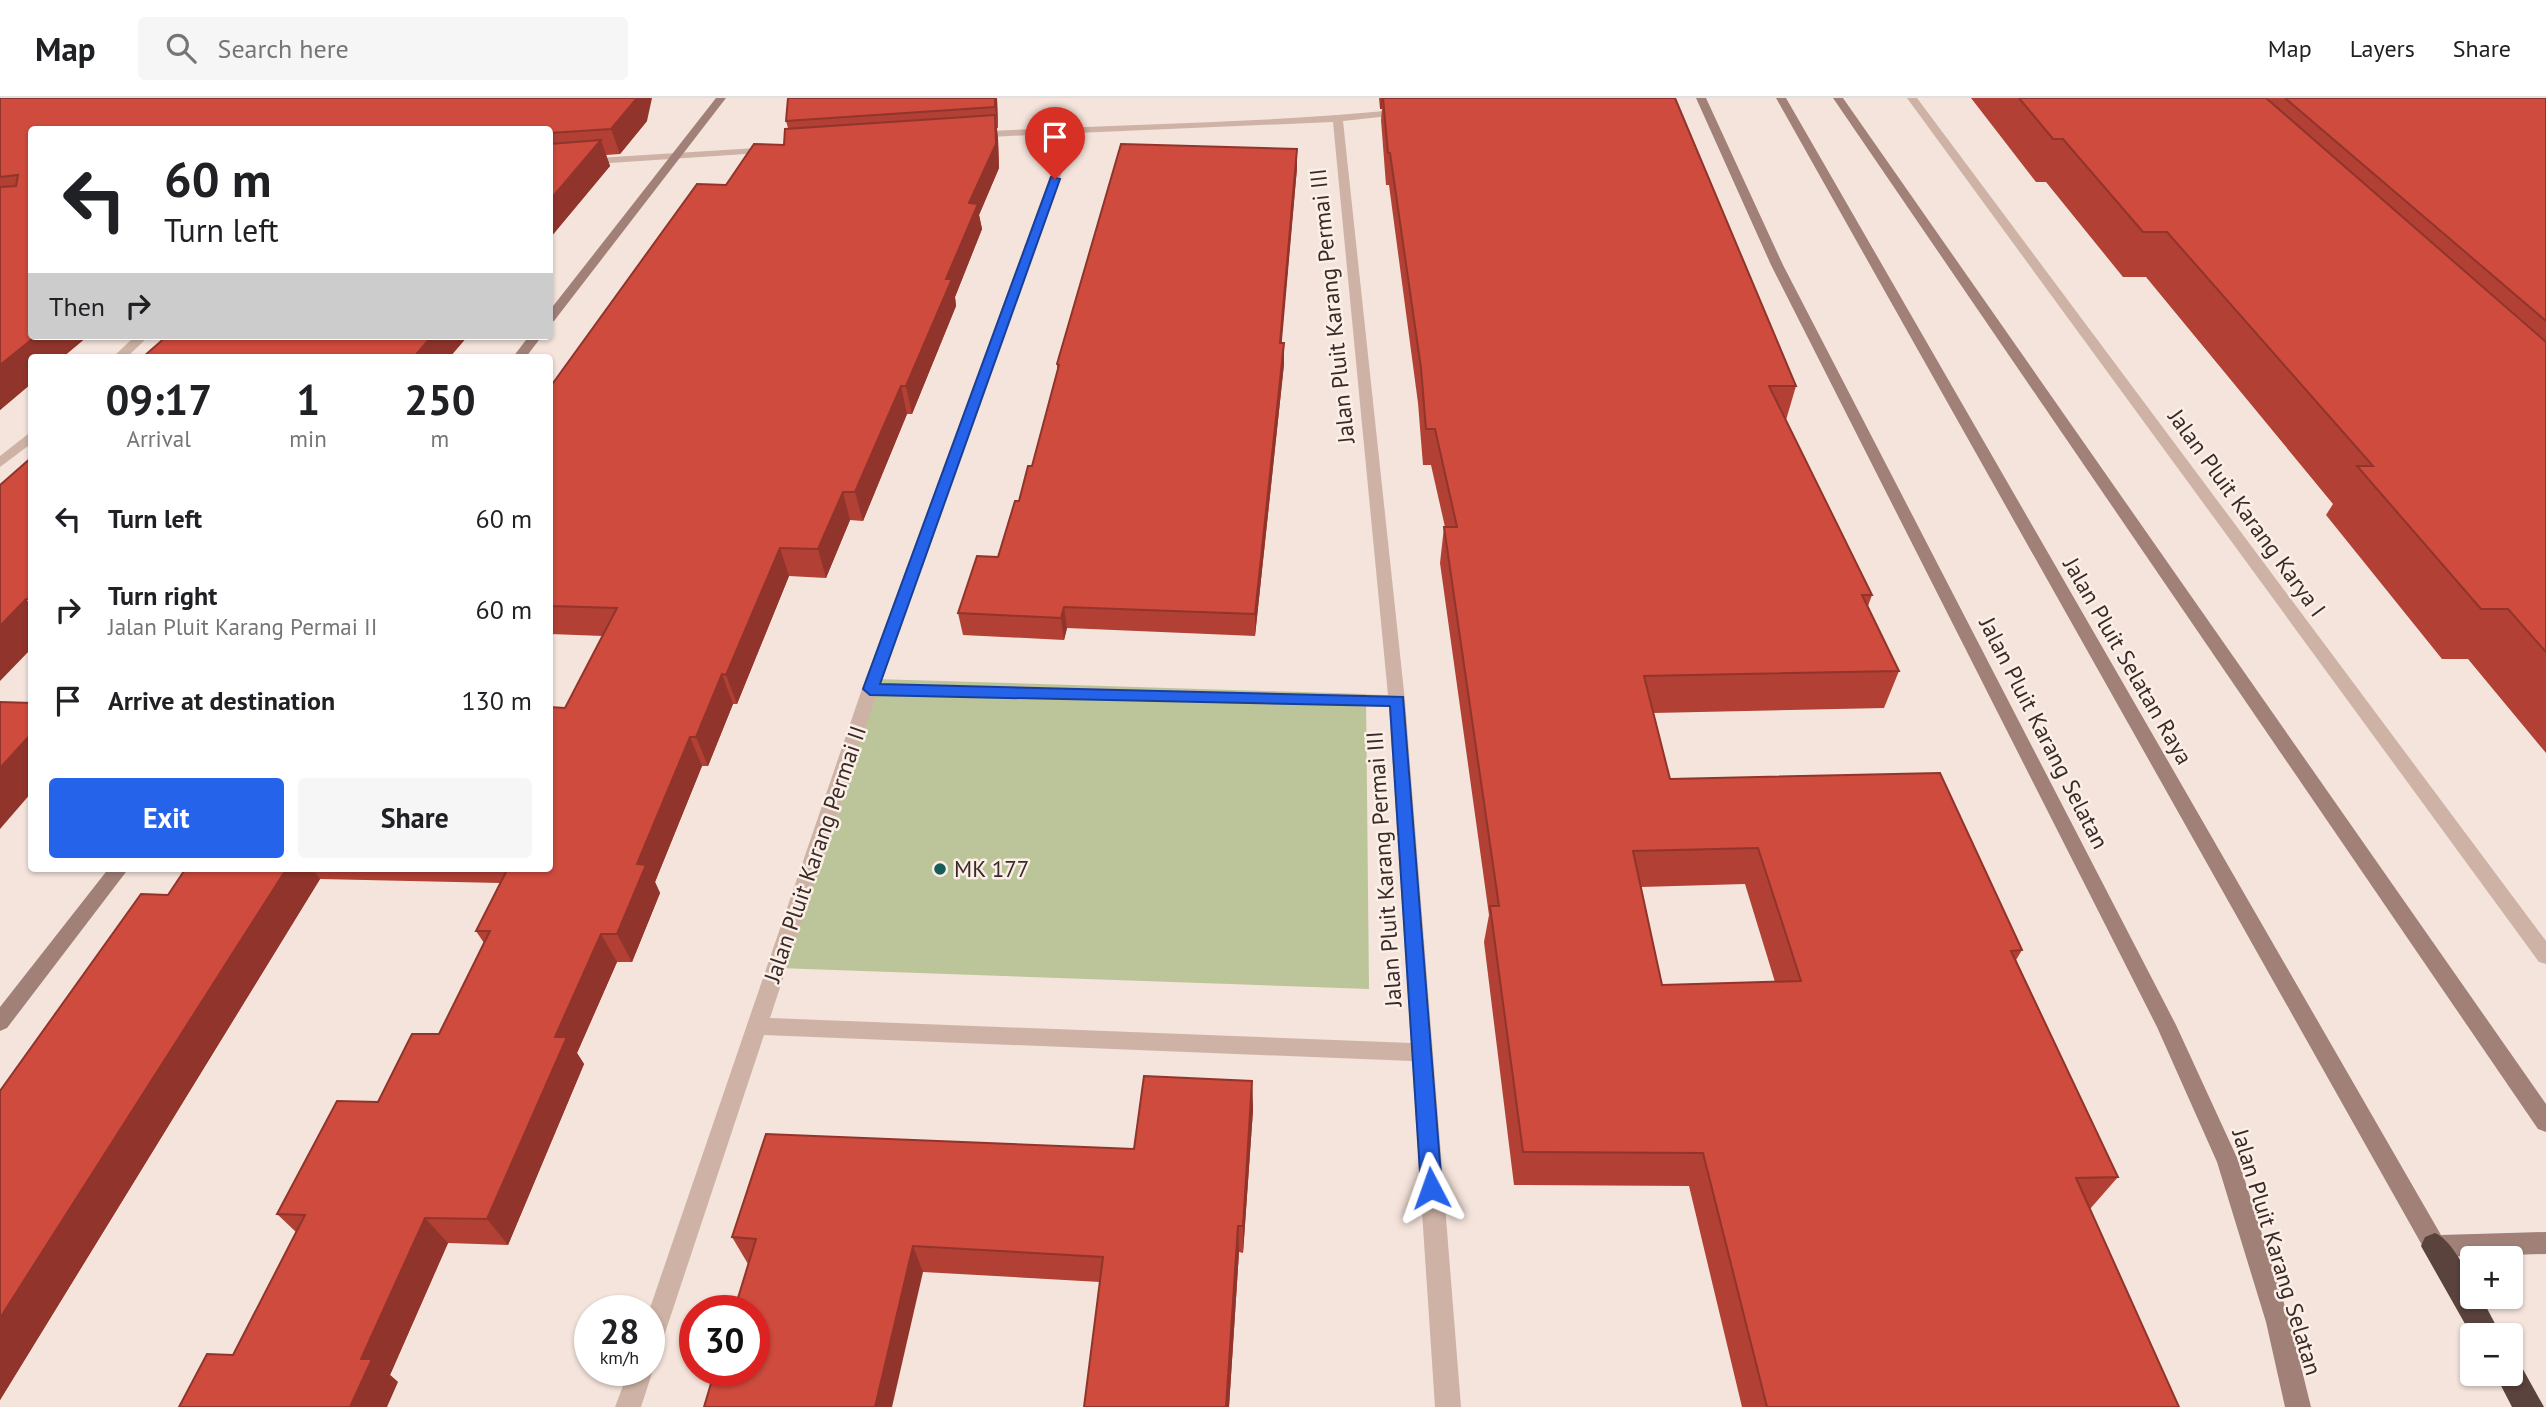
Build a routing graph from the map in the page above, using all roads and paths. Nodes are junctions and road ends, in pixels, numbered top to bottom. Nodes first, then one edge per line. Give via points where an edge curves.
1 (721, 98) edge
2 (1701, 98) edge
3 (1781, 98) edge
4 (1838, 98) edge
5 (1912, 98) edge
6 (1419, 111) edge
7 (1338, 120) junction
8 (1073, 128) junction
9 (963, 136) edge
10 (784, 149) edge
11 (678, 156) junction
12 (553, 164) edge
13 (553, 314) edge
14 (138, 340) edge
15 (533, 340) edge
16 (122, 354) edge
17 (521, 354) edge
18 (28, 438) edge
19 (0, 463) edge
20 (870, 689) junction
21 (1398, 701) junction
22 (117, 872) edge
23 (2546, 956) edge
24 (0, 1022) edge
25 (756, 1026) junction
26 (1421, 1052) junction
27 (2546, 1122) edge
28 (2546, 1243) edge
29 (2435, 1246) junction
30 (665, 1297) edge
31 (2480, 1323) edge
32 (635, 1386) edge
33 (2517, 1386) edge
34 (628, 1407) edge
35 (1448, 1407) edge
36 (2298, 1407) edge
37 (2529, 1407) edge

1 - 11 main road
2 - 36 main road, Jalan Pluit Karang Selatan via 1777,265 2166,1025 2228,1162
3 - 29 main road, Jalan Pluit Selatan Raya
4 - 27 main road
5 - 23 street, Jalan Pluit Karang Karya I
6 - 7 street
7 - 8 street
7 - 21 street, Jalan Pluit Karang Permai III
8 - 9 street
8 - 20 street, Jalan Pluit Karang Permai II
10 - 11 street
11 - 12 street
11 - 13 main road
14 - 16 street
15 - 17 main road
18 - 19 street
20 - 21 street
20 - 25 street, Jalan Pluit Karang Permai II
21 - 26 street, Jalan Pluit Karang Permai III
22 - 24 main road
25 - 26 street
25 - 30 street, Jalan Pluit Karang Permai II
26 - 35 street, Jalan Pluit Karang Permai III
28 - 29 main road
29 - 31 highway
32 - 34 street
33 - 37 highway

